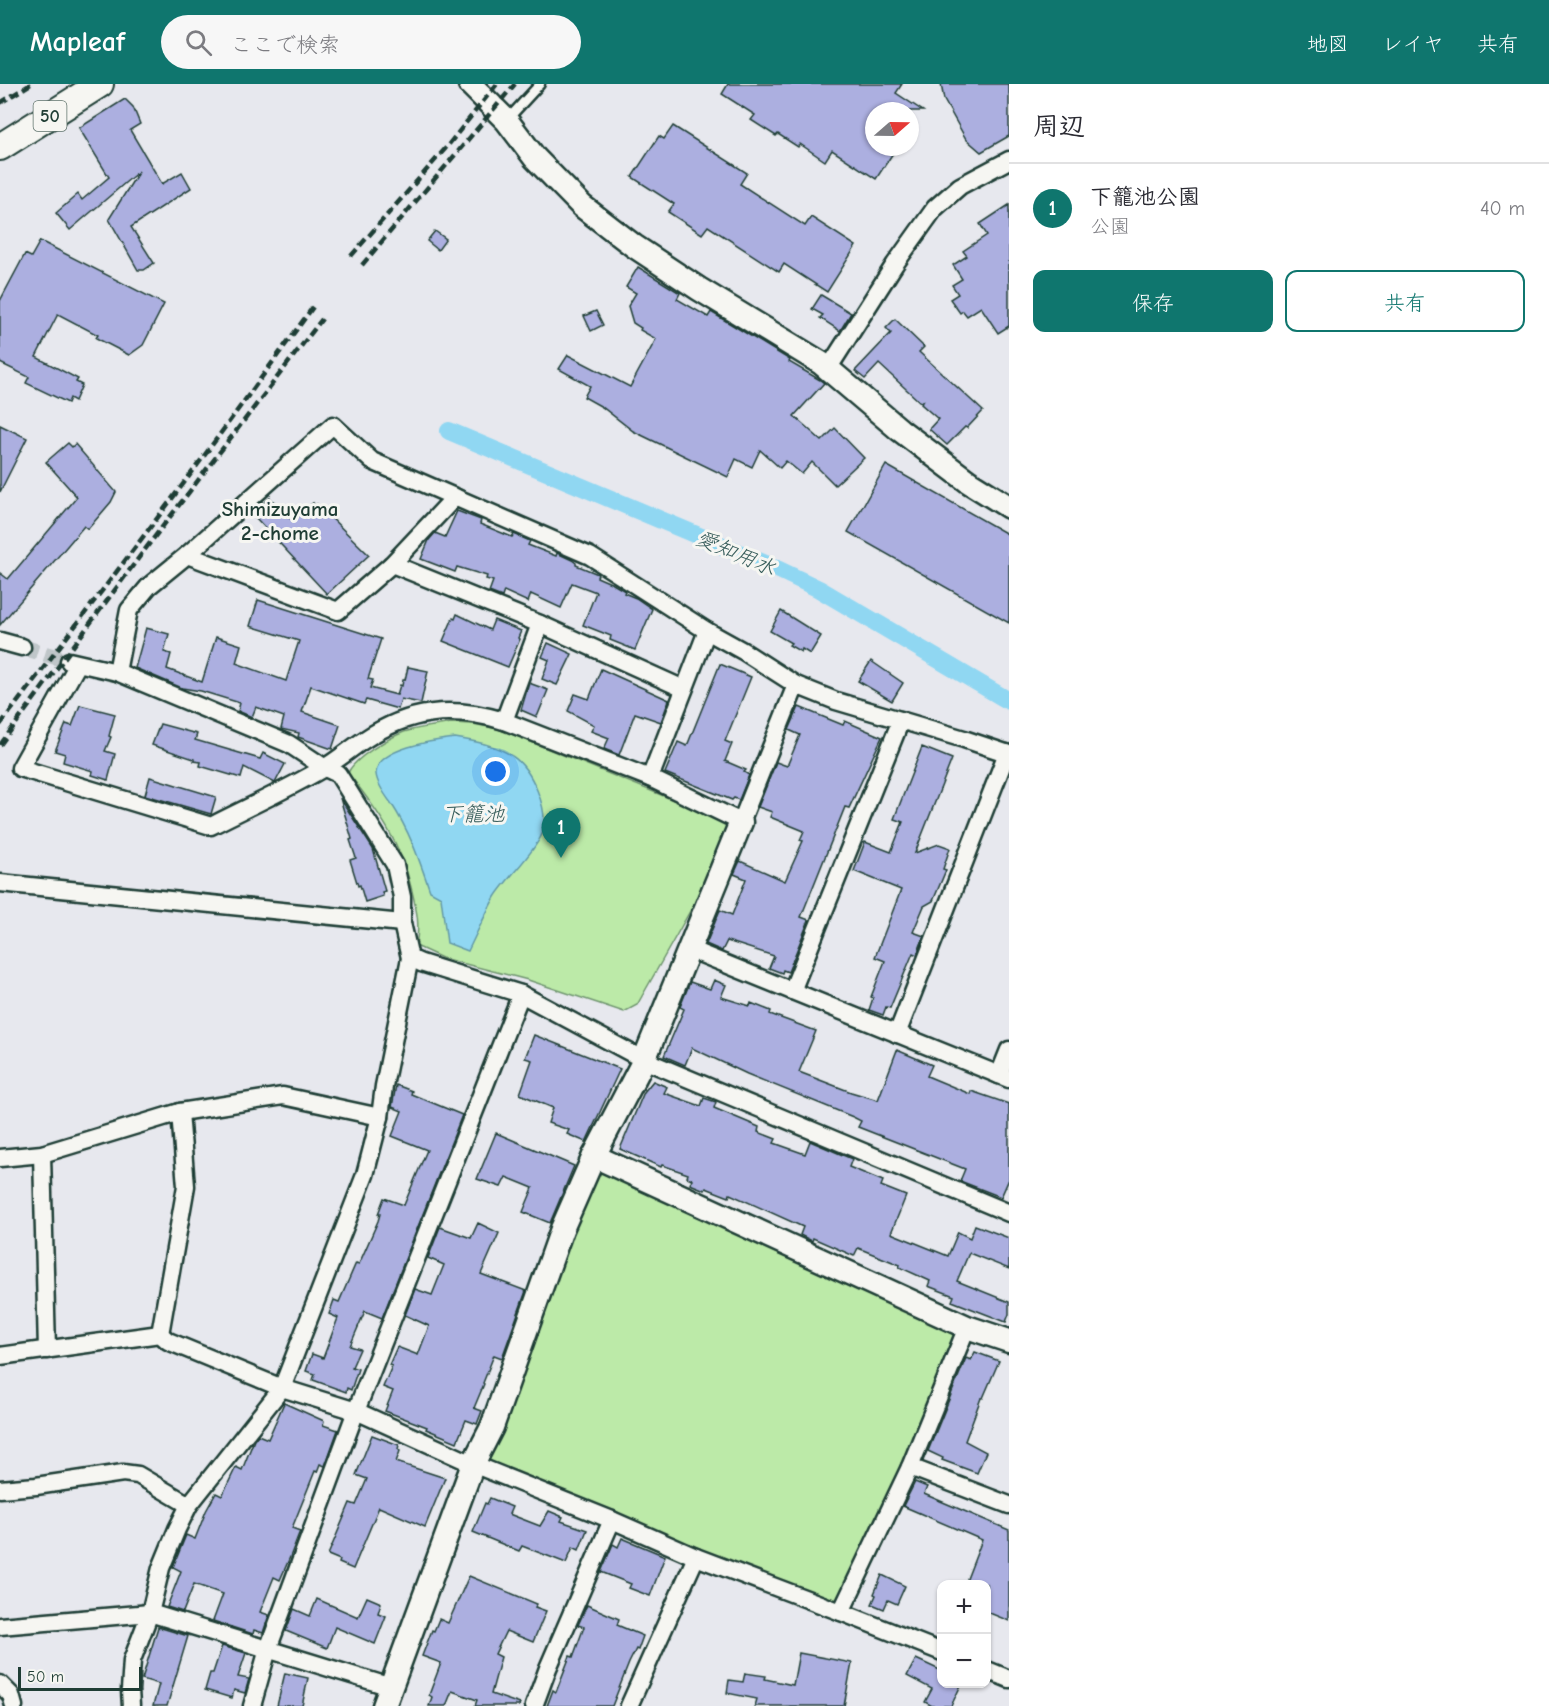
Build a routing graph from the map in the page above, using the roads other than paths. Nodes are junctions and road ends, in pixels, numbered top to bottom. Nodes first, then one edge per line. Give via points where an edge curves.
1 (100, 84) edge
2 (470, 84) edge
3 (540, 84) edge
4 (507, 120) junction
5 (0, 147) edge
6 (1009, 160) edge
7 (828, 369) junction
8 (455, 497) junction
9 (1009, 507) edge
10 (187, 555) junction
11 (392, 564) junction
12 (540, 624) junction
13 (707, 631) junction
14 (0, 641) edge
15 (22, 647) tunnel mouth
16 (117, 672) junction
17 (796, 685) junction
18 (684, 689) junction
19 (901, 720) junction
20 (504, 721) junction
21 (1008, 754) edge
22 (325, 768) junction
23 (650, 778) junction
24 (741, 822) junction
25 (0, 883) edge
26 (402, 923) junction
27 (689, 949) junction
28 (410, 958) junction
29 (792, 991) junction
30 (521, 994) junction
31 (897, 1034) junction
32 (1009, 1050) edge
33 (644, 1060) junction
34 (1004, 1077) edge
35 (180, 1113) junction
36 (380, 1117) junction
37 (42, 1154) junction
38 (594, 1156) junction
39 (0, 1158) edge
40 (1009, 1213) edge
41 (967, 1327) junction
42 (160, 1334) junction
43 (1009, 1341) edge
44 (47, 1350) junction
45 (0, 1356) edge
46 (282, 1388) junction
47 (356, 1411) junction
48 (473, 1464) junction
49 (910, 1467) junction
50 (0, 1489) edge
51 (189, 1505) junction
52 (1009, 1505) edge
53 (612, 1520) junction
54 (696, 1557) junction
55 (841, 1612) junction
56 (150, 1613) junction
57 (0, 1626) edge
58 (268, 1648) junction
59 (937, 1650) edge
60 (991, 1672) edge
61 (1009, 1679) edge
62 (0, 1684) edge
63 (387, 1696) edge
64 (14, 1706) edge
65 (131, 1706) edge
66 (252, 1706) edge
67 (534, 1706) edge
68 (629, 1706) edge

1 - 5 main road, 50
2 - 4 street
3 - 4 lane
4 - 7 street via 535,158 582,206 643,252
6 - 7 street via 960,186 935,208
7 - 9 street via 900,430
8 - 10 street via 372,461 333,425
8 - 11 street
8 - 13 street via 590,556
10 - 11 street via 338,611
10 - 16 street via 149,586 129,610
11 - 12 street
12 - 18 street
12 - 20 street
13 - 17 street
13 - 18 street
14 - 15 street
16 - 22 street via 289,744
16 - 22 street via 74,663 20,768 211,826
17 - 19 street
17 - 24 street
18 - 23 street
19 - 21 street
19 - 29 street
20 - 22 street via 460,711 417,715 388,725
20 - 23 street
21 - 31 street
22 - 26 street via 338,774 395,865 402,897
23 - 24 street
24 - 27 street
25 - 26 street
26 - 28 street
27 - 29 street
27 - 33 street
28 - 30 street
28 - 36 street
29 - 31 street
30 - 33 street
30 - 47 street
31 - 34 street
32 - 34 street
33 - 38 street
33 - 40 street
35 - 36 street via 283,1096
35 - 37 street
35 - 42 street via 186,1186
36 - 46 street via 365,1175
37 - 39 street
37 - 44 street
38 - 41 street
38 - 48 street via 562,1229 492,1426
41 - 43 street
41 - 49 street
42 - 44 street
42 - 46 street via 168,1341
44 - 45 street
46 - 47 street
46 - 51 street
47 - 48 street
47 - 58 street
48 - 53 street
48 - 63 street
49 - 52 street
49 - 55 street
50 - 51 street via 123,1473 138,1475
51 - 56 street via 161,1568
53 - 54 street
53 - 67 street
54 - 55 street
54 - 68 street
55 - 59 street
56 - 57 street
56 - 58 street
56 - 65 street via 132,1660
58 - 63 street
58 - 66 street
60 - 61 street
62 - 64 street via 11,1695

